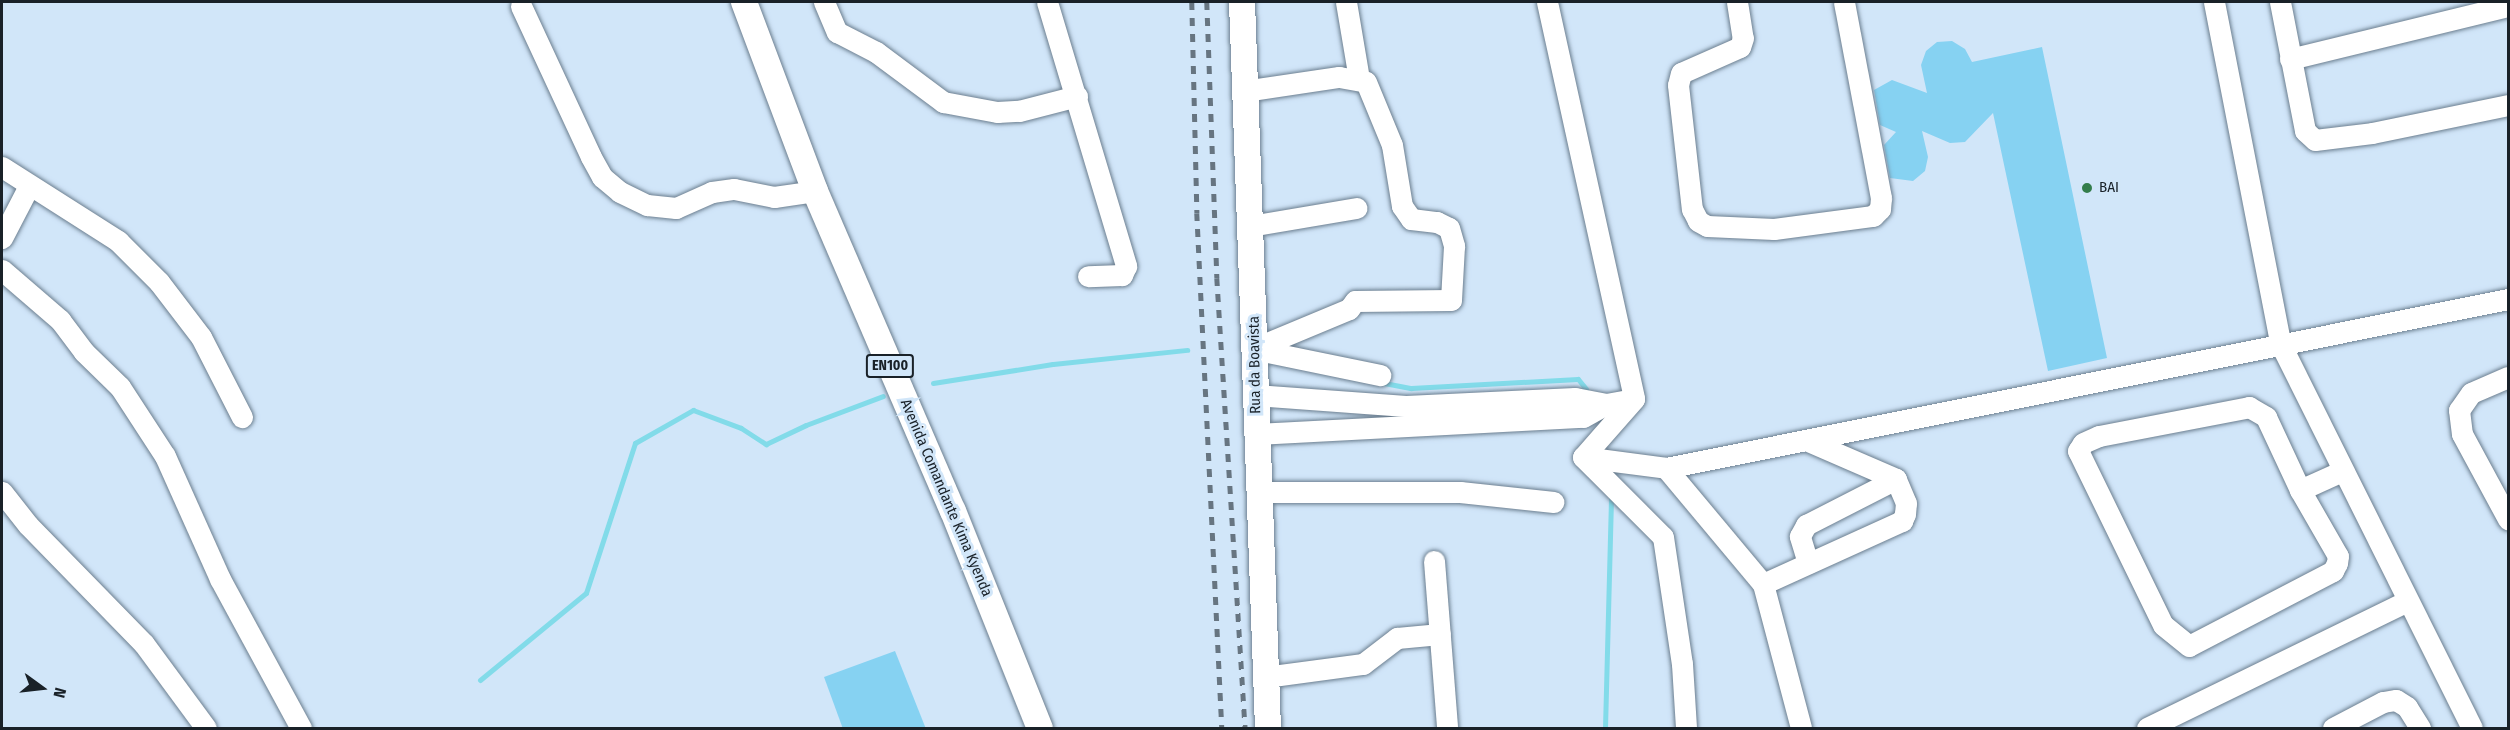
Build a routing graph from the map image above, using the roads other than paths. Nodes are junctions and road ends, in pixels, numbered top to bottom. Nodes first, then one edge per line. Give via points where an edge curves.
1 (744, 2) edge
2 (824, 2) edge
3 (1047, 2) edge
4 (1242, 2) edge
5 (1346, 2) edge
6 (1547, 2) edge
7 (1737, 2) edge
8 (1844, 2) edge
9 (2214, 2) edge
10 (2280, 2) edge
11 (2500, 5) edge
12 (521, 6) dead end
13 (2290, 59) junction
14 (1359, 79) junction
15 (1244, 91) junction
16 (1077, 96) junction
17 (2508, 105) edge
18 (2, 167) edge
19 (29, 186) junction
20 (815, 191) junction
21 (1356, 208) dead end
22 (1250, 226) junction
23 (2, 238) edge
24 (2, 270) edge
25 (1088, 276) dead end
26 (2508, 299) edge
27 (2280, 344) junction
28 (1253, 349) junction
29 (1380, 375) dead end
30 (2508, 377) edge
31 (1255, 395) junction
32 (1634, 399) junction
33 (1606, 404) junction
34 (242, 417) dead end
35 (1256, 434) junction
36 (1808, 441) junction
37 (1583, 457) junction
38 (1666, 468) junction
39 (2342, 471) junction
40 (1896, 479) junction
41 (2300, 490) junction
42 (2, 492) edge
43 (1259, 492) junction
44 (1553, 502) dead end
45 (2507, 511) edge
46 (1434, 561) dead end
47 (1808, 563) junction
48 (1763, 584) junction
49 (2407, 602) junction
50 (1440, 634) junction
51 (1265, 676) junction
52 (206, 729) edge
53 (301, 729) edge
54 (1040, 729) edge
55 (1268, 729) edge
56 (1447, 729) edge
57 (1686, 729) edge
58 (1801, 729) edge
59 (2147, 729) edge
60 (2333, 729) edge
61 (2420, 729) edge
62 (2472, 729) edge

1 - 20 main road, Avenida Comandante Kima Kyenda / EN100
2 - 16 street via 837,32 876,52 943,102 997,112 1019,111
3 - 16 street
4 - 15 main road, Rua da Boavista
5 - 14 street
6 - 32 street
7 - 8 street via 1743,38 1740,47 1681,73 1677,85 1692,209 1698,221 1707,226 1774,229 1873,216 1880,209
9 - 27 street
10 - 13 street
11 - 13 street
12 - 20 street via 591,157 602,177 620,192 647,206 676,208 712,192 734,189 774,197
13 - 17 street via 2305,130 2315,140 2372,133
14 - 15 street via 1339,76
14 - 28 street via 1370,86 1392,145 1402,206 1411,219 1443,224 1453,235 1451,300 1355,301 1349,309
15 - 22 main road, Rua da Boavista
16 - 25 street via 1126,269 1122,275
18 - 19 street
19 - 23 street
19 - 34 street via 118,241 159,282 201,337
20 - 54 main road, Avenida Comandante Kima Kyenda / EN100 via 953,512
21 - 22 street
22 - 28 main road, Rua da Boavista
24 - 53 street via 60,320 84,352 120,387 165,456 220,579
26 - 27 street
27 - 36 street
27 - 39 street
28 - 29 street
28 - 31 main road, Rua da Boavista
30 - 45 street via 2471,393 2459,410 2462,434
31 - 33 street via 1406,406 1575,398
31 - 35 main road, Rua da Boavista
32 - 33 street
32 - 37 street
33 - 35 street via 1583,417
35 - 43 main road, Rua da Boavista
36 - 38 street
36 - 40 street
37 - 38 street
37 - 57 street via 1663,537 1682,664
38 - 48 street
39 - 41 street
39 - 49 street
40 - 47 street via 1806,525 1800,536
40 - 47 street via 1906,503 1902,521
41 - 41 street via 2266,417 2249,407 2099,436 2083,442 2078,451 2163,625 2189,646 2333,571 2338,556
42 - 52 street via 28,525 144,644
43 - 44 street via 1460,492
43 - 51 main road, Rua da Boavista
46 - 50 street
47 - 48 street
48 - 58 street
49 - 59 street
49 - 62 street
50 - 51 street via 1397,638 1363,664
50 - 56 street
51 - 55 main road, Rua da Boavista
60 - 61 street via 2383,702 2396,700 2407,706

